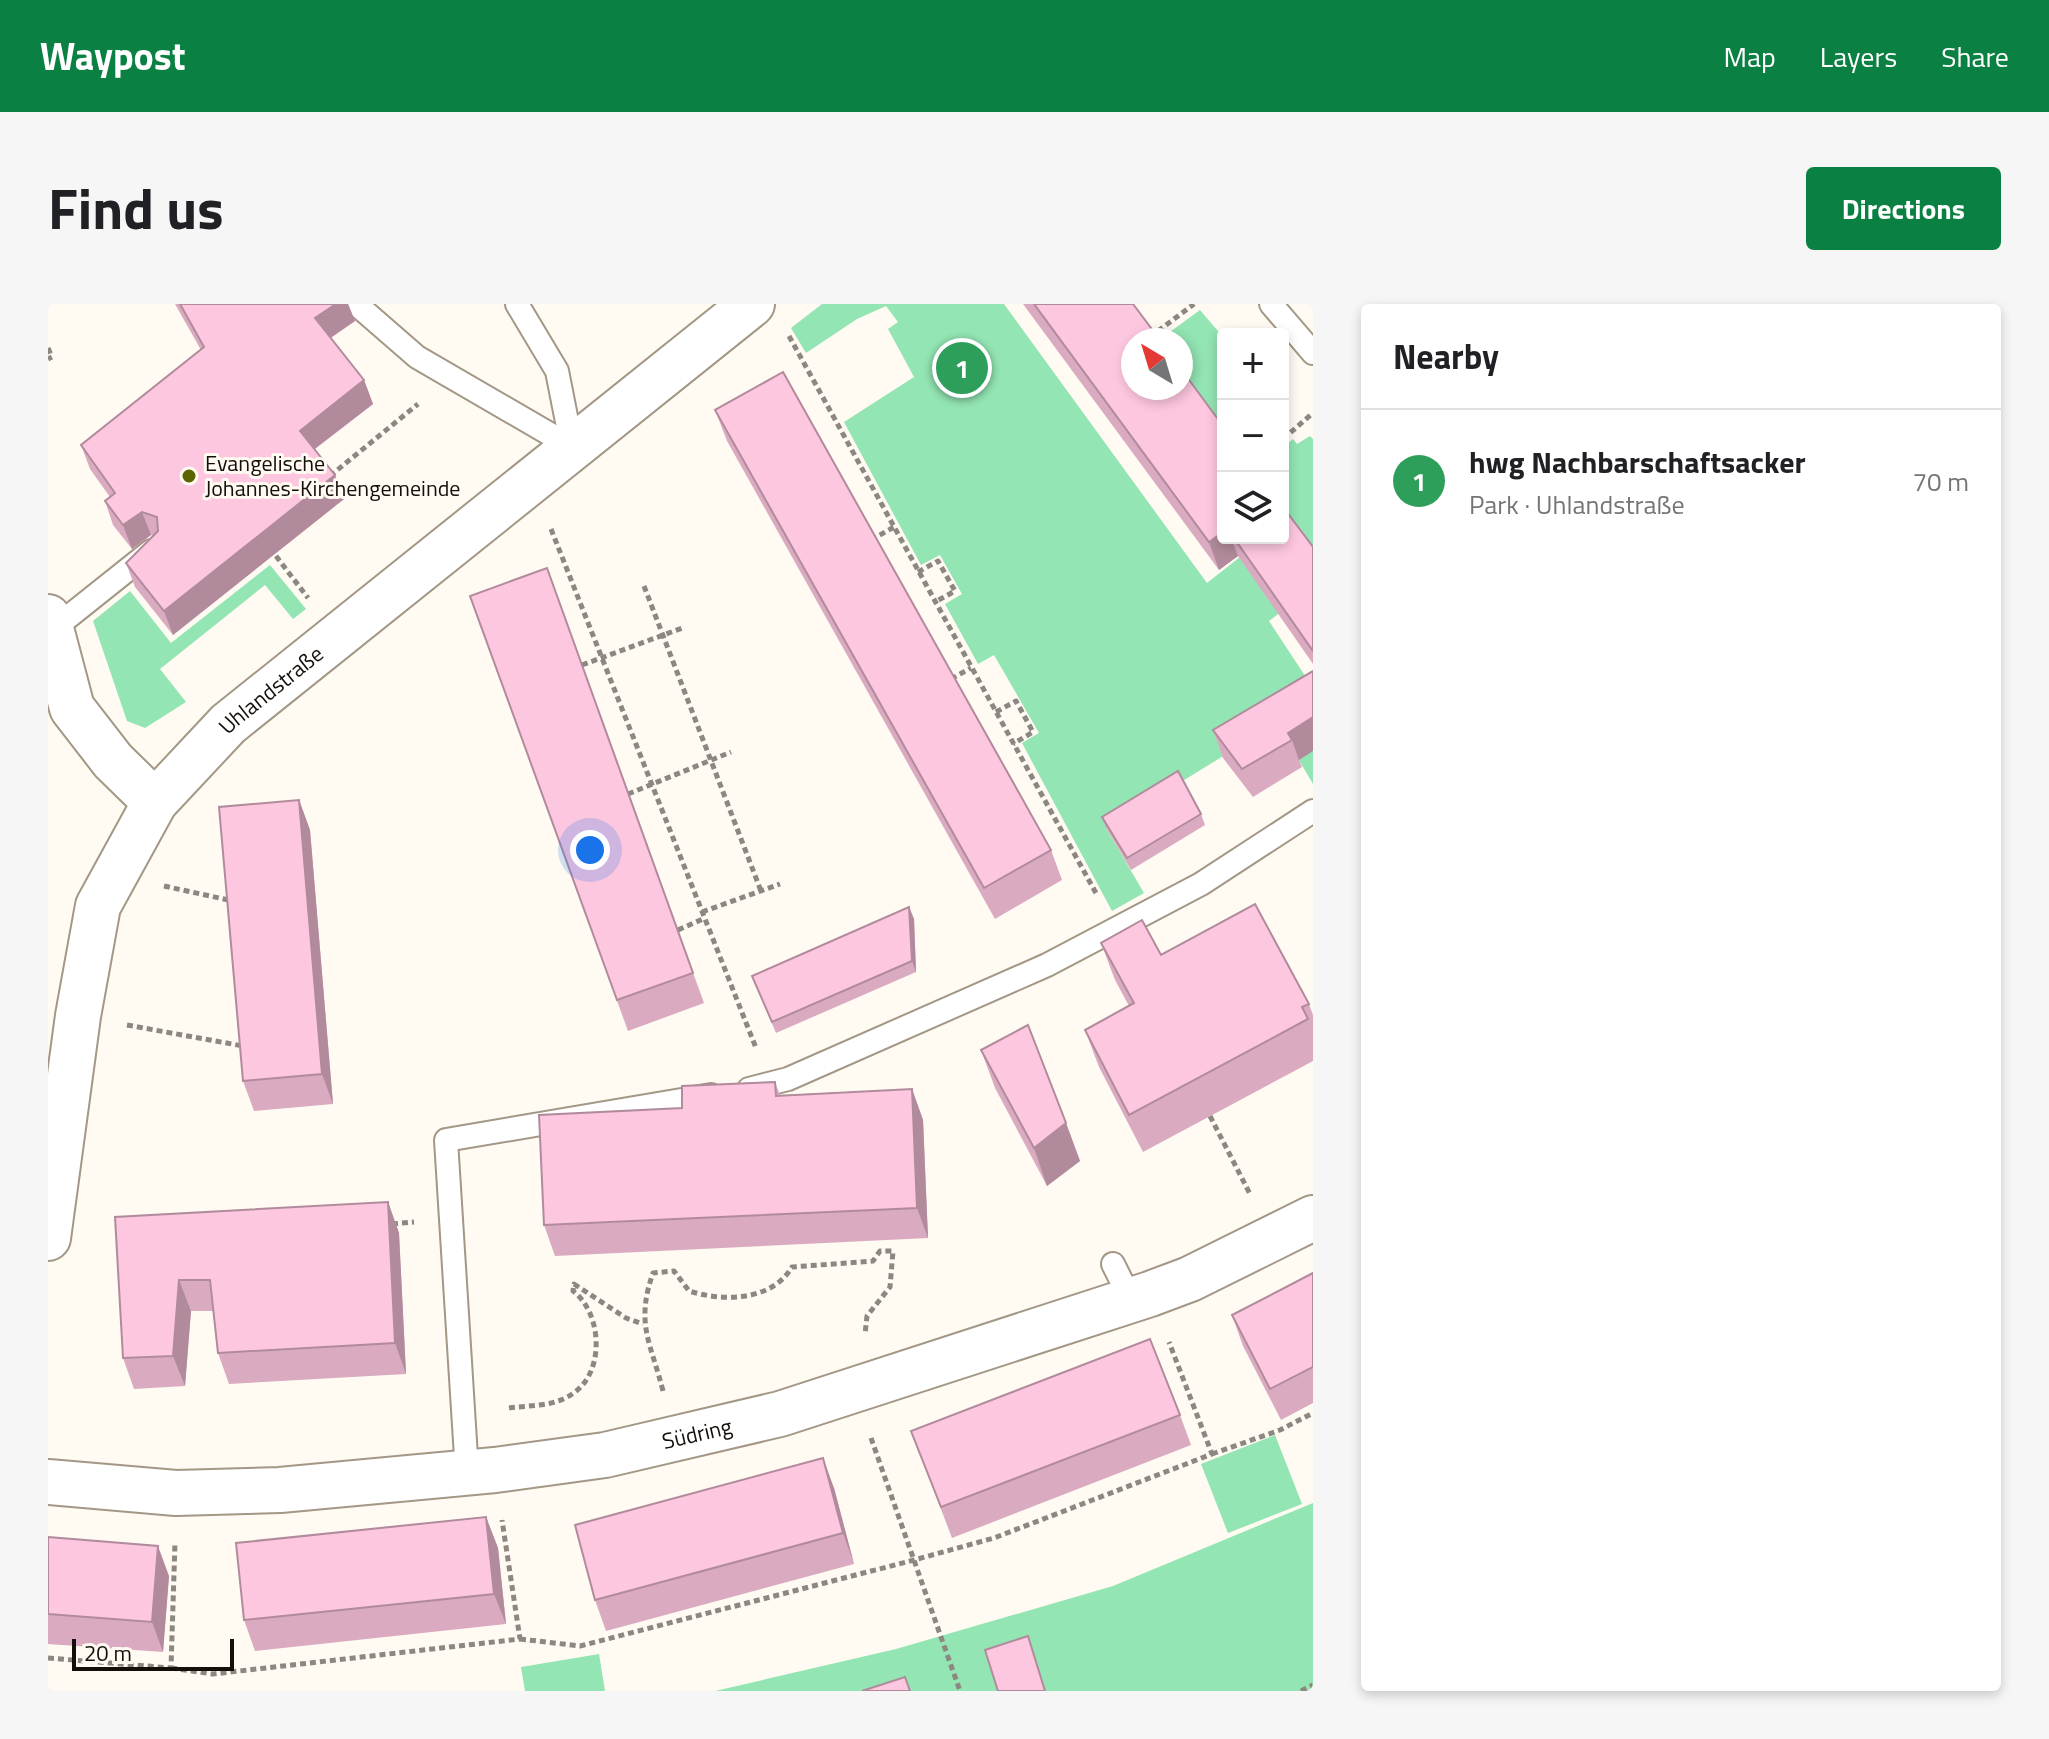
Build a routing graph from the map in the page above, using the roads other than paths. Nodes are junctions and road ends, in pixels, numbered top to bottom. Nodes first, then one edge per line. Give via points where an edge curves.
1 (356, 304) edge
2 (517, 304) edge
3 (752, 304) edge
4 (1271, 304) edge
5 (1313, 353) edge
6 (572, 447) junction
7 (154, 549) edge
8 (50, 632) edge
9 (155, 802) junction
10 (1313, 811) edge
11 (63, 1014) edge
12 (1313, 1218) edge
13 (48, 1238) edge
14 (481, 1472) junction
15 (48, 1482) edge

1 - 6 lane via 417,357
2 - 6 lane via 557,371
3 - 6 street, Uhlandstraße
4 - 5 lane
6 - 9 street, Uhlandstraße via 228,724
7 - 8 lane
8 - 9 street via 72,708 113,761
9 - 11 street, Uhlandstraße via 98,906
10 - 14 lane via 1201,884 1047,965 771,1085 446,1140
11 - 13 street, Uhlandstraße
12 - 14 street, Südring via 1190,1279 1131,1286 858,1390 780,1414 605,1455
14 - 15 street, Südring via 280,1490 176,1493

